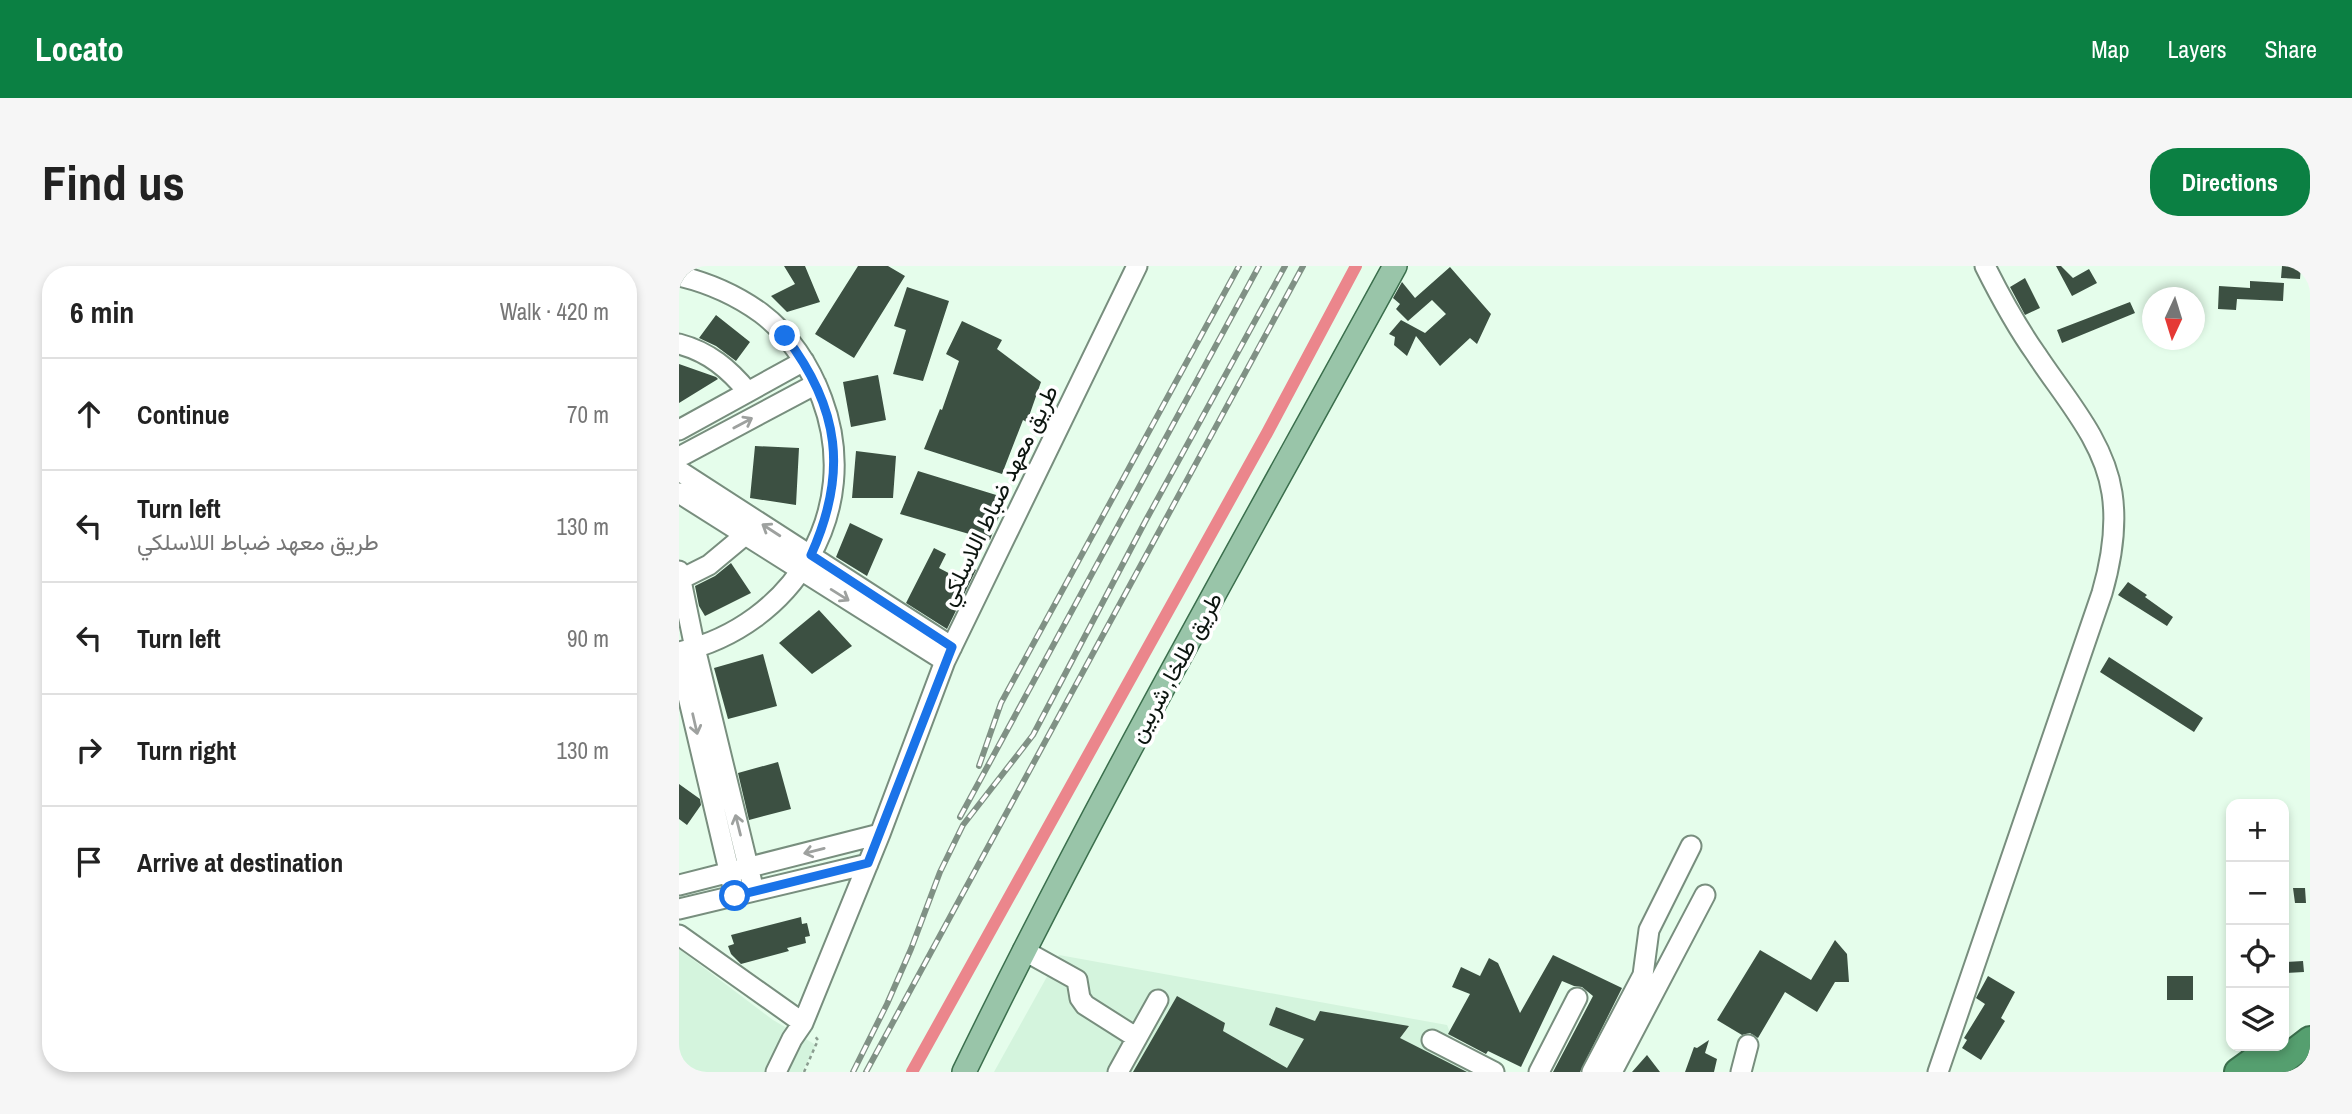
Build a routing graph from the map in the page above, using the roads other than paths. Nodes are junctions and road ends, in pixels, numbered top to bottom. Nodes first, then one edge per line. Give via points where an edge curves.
1 (1137, 266) edge
2 (1395, 266) edge
3 (1986, 266) edge
4 (679, 276) edge
5 (679, 344) edge
6 (804, 360) junction
7 (816, 384) junction
8 (748, 391) junction
9 (679, 430) edge
10 (681, 462) edge
11 (679, 493) edge
12 (745, 535) junction
13 (806, 563) junction
14 (680, 575) edge
15 (684, 652) edge
16 (949, 654) junction
17 (880, 834) junction
18 (1691, 846) dead end
19 (868, 863) junction
20 (739, 870) junction
21 (679, 885) edge
22 (744, 893) junction
23 (1705, 895) dead end
24 (679, 909) edge
25 (679, 935) edge
26 (1023, 950) junction
27 (1577, 998) dead end
28 (1158, 1000) dead end
29 (2310, 1019) edge
30 (803, 1023) junction
31 (2289, 1034) edge
32 (1137, 1038) junction
33 (1432, 1040) dead end
34 (2310, 1040) edge
35 (1748, 1045) dead end
36 (2267, 1051) edge
37 (776, 1072) edge
38 (964, 1072) edge
39 (1118, 1072) edge
40 (1494, 1072) edge
41 (1539, 1072) edge
42 (1591, 1072) edge
43 (1612, 1072) edge
44 (1741, 1072) edge
45 (1938, 1072) edge
46 (2238, 1072) edge
47 (2268, 1072) edge

1 - 16 street, طريق معهد ضباط اللاسلكي
2 - 26 main road, طريق طلخا, شربين
3 - 45 street via 2101,456 2112,492 2112,538 2102,593
4 - 6 street via 709,284 763,315
5 - 8 street via 714,358
6 - 7 street
6 - 8 street
10 -> 7 street
7 - 13 street via 827,411 834,470 823,528
8 - 9 street
13 -> 10 street
11 - 12 street
12 - 13 street
12 - 14 street via 715,561
13 - 15 street via 765,611
13 - 16 street
14 - 15 street
15 - 20 street
16 - 17 street, طريق معهد ضباط اللاسلكي
17 - 19 street, طريق معهد ضباط اللاسلكي
17 -> 20 street
18 - 42 street via 1649,930 1643,975
19 - 22 street
19 - 30 street, طريق معهد ضباط اللاسلكي
20 - 21 street
20 - 22 street
22 - 24 street
23 - 43 street
25 - 30 street
26 - 32 street via 1077,980 1085,1005
26 - 38 main road, طريق طلخا, شربين
27 - 41 street
28 - 32 street
29 - 31 highway
30 - 37 street, طريق معهد ضباط اللاسلكي
32 - 39 street
33 - 40 street
34 - 47 highway
35 - 44 street
36 - 46 highway

